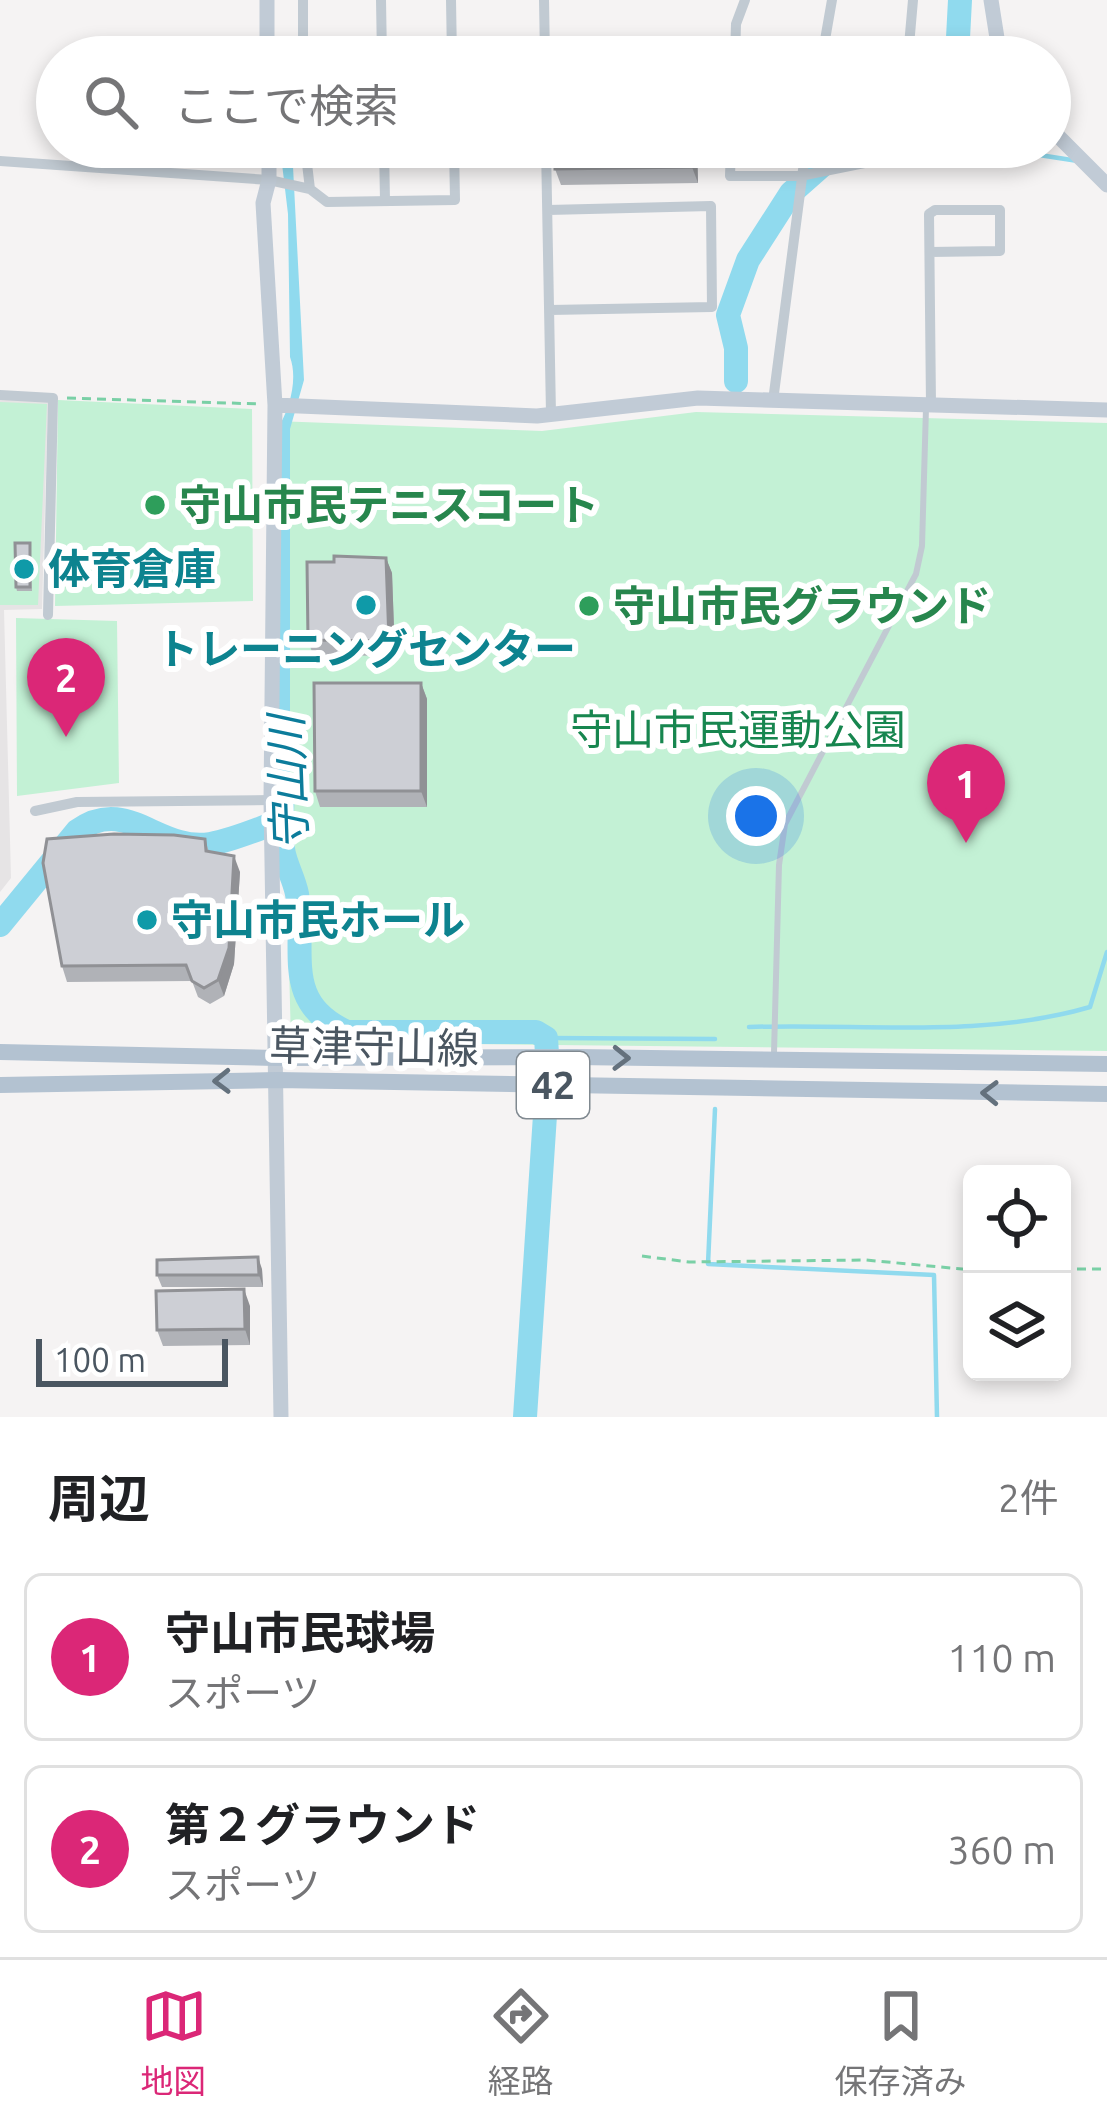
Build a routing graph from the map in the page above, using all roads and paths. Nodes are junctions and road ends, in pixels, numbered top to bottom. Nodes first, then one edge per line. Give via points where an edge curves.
1 (267, 0) edge
2 (304, 0) edge
3 (380, 0) edge
4 (451, 0) edge
5 (544, 0) edge
6 (745, 0) edge
7 (832, 0) edge
8 (913, 0) edge
9 (991, 0) edge
10 (267, 36) edge
11 (303, 36) edge
12 (381, 36) edge
13 (452, 36) edge
14 (544, 36) edge
15 (736, 36) edge
16 (826, 36) edge
17 (910, 36) edge
18 (997, 36) edge
19 (1071, 149) edge
20 (0, 161) edge
21 (36, 164) edge
22 (99, 168) edge
23 (269, 168) edge
24 (308, 168) edge
25 (384, 168) edge
26 (454, 168) edge
27 (547, 168) edge
28 (730, 168) edge
29 (802, 168) edge
30 (838, 168) edge
31 (800, 176) junction
32 (269, 180) junction
33 (1107, 185) edge
34 (310, 189) junction
35 (385, 202) junction
36 (548, 210) junction
37 (930, 252) junction
38 (550, 310) junction
39 (0, 395) edge
40 (53, 398) junction
41 (773, 401) junction
42 (275, 405) junction
43 (928, 405) junction
44 (1107, 410) edge
45 (551, 415) junction
46 (48, 615) dead end
47 (271, 806) junction
48 (34, 811) dead end
49 (0, 1052) edge
50 (774, 1053) dead end
51 (276, 1058) junction
52 (1107, 1064) edge
53 (278, 1080) junction
54 (0, 1085) edge
55 (1107, 1094) edge
56 (642, 1256) dead end
57 (963, 1269) edge
58 (1071, 1269) edge
59 (1107, 1269) edge
60 (280, 1417) edge

1 - 10 street
2 - 11 street
3 - 12 street
4 - 13 street
5 - 14 street
6 - 15 street
7 - 16 street
8 - 17 street
9 - 18 street
19 - 33 street
20 - 21 street
22 - 32 street
23 - 32 street
24 - 34 street
25 - 35 street
26 - 35 street via 455,200
27 - 36 street
28 - 31 street via 730,176
29 - 31 street
30 - 31 street
31 - 41 street
32 - 34 street
32 - 42 street via 262,203
34 - 35 street via 327,202
36 - 38 street
36 - 38 street via 711,206 712,307
37 - 37 street via 935,210 1000,210 1000,251
37 - 43 street
38 - 45 street
39 - 40 street
40 - 42 path
40 - 46 street
41 - 43 street
41 - 45 street via 698,398
42 - 45 street
42 - 47 street
43 - 44 street
43 - 50 lane via 916,574 785,824
47 - 48 street via 77,802
47 - 51 street
49 - 51 main road, 草津守山線 / 42
51 -> 52 main road, 草津守山線 / 42
51 - 53 street
53 -> 54 main road, 草津守山線 / 42
55 -> 53 main road, 草津守山線 / 42
53 - 60 street
56 - 57 path
58 - 59 path

